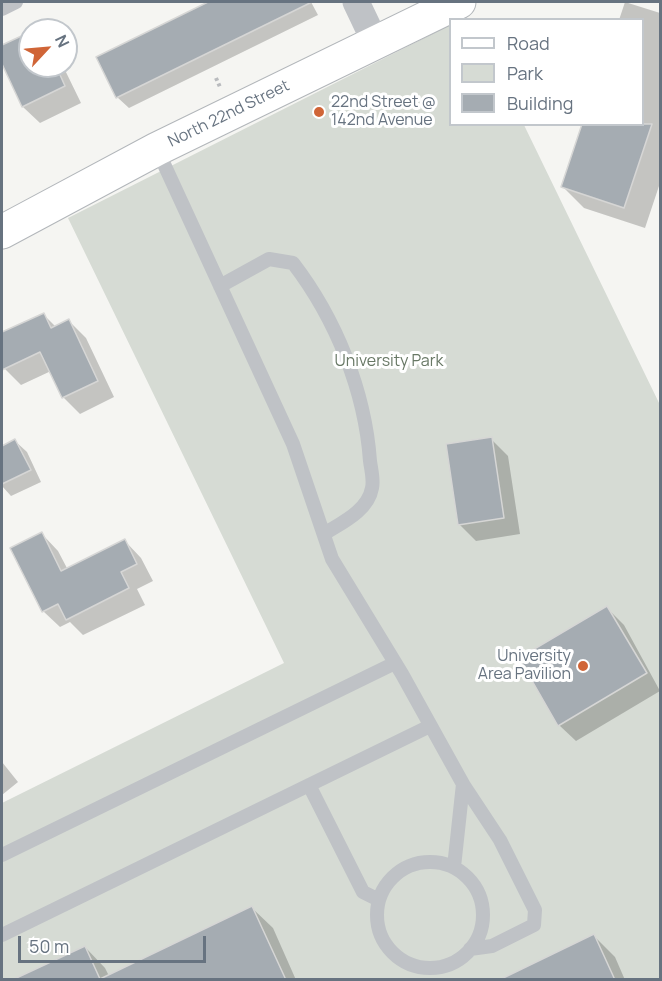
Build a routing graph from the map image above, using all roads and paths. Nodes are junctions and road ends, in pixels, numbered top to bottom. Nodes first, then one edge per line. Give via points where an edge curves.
1 (16, 2) edge
2 (356, 2) edge
3 (459, 2) edge
4 (2, 9) edge
5 (376, 44) junction
6 (157, 149) junction
7 (2, 232) edge
8 (220, 286) junction
9 (324, 534) junction
10 (395, 663) junction
11 (430, 726) junction
12 (309, 784) junction
13 (463, 784) junction
14 (2, 855) edge
15 (454, 867) junction
16 (379, 900) junction
17 (2, 934) edge
18 (470, 949) junction

1 - 4 lane
2 - 5 street
3 - 5 street, North 22nd Street
5 - 6 street, North 22nd Street
6 - 7 street, North 22nd Street
6 - 8 lane
8 - 9 lane via 293,444
8 - 9 lane via 269,260 294,263 315,292 348,364 368,431 372,489 359,511
9 - 10 lane via 332,559
10 - 11 lane
10 - 14 lane
11 - 12 lane
11 - 13 lane
12 - 16 lane via 363,892
12 - 17 lane
13 - 15 lane
13 - 18 lane via 500,840 535,910 534,925 492,946
15 - 16 lane via 423,862 409,866 385,885
15 - 18 lane via 476,889 482,904 480,928
16 - 18 lane via 377,918 381,935 390,950 405,962 440,967 456,961

